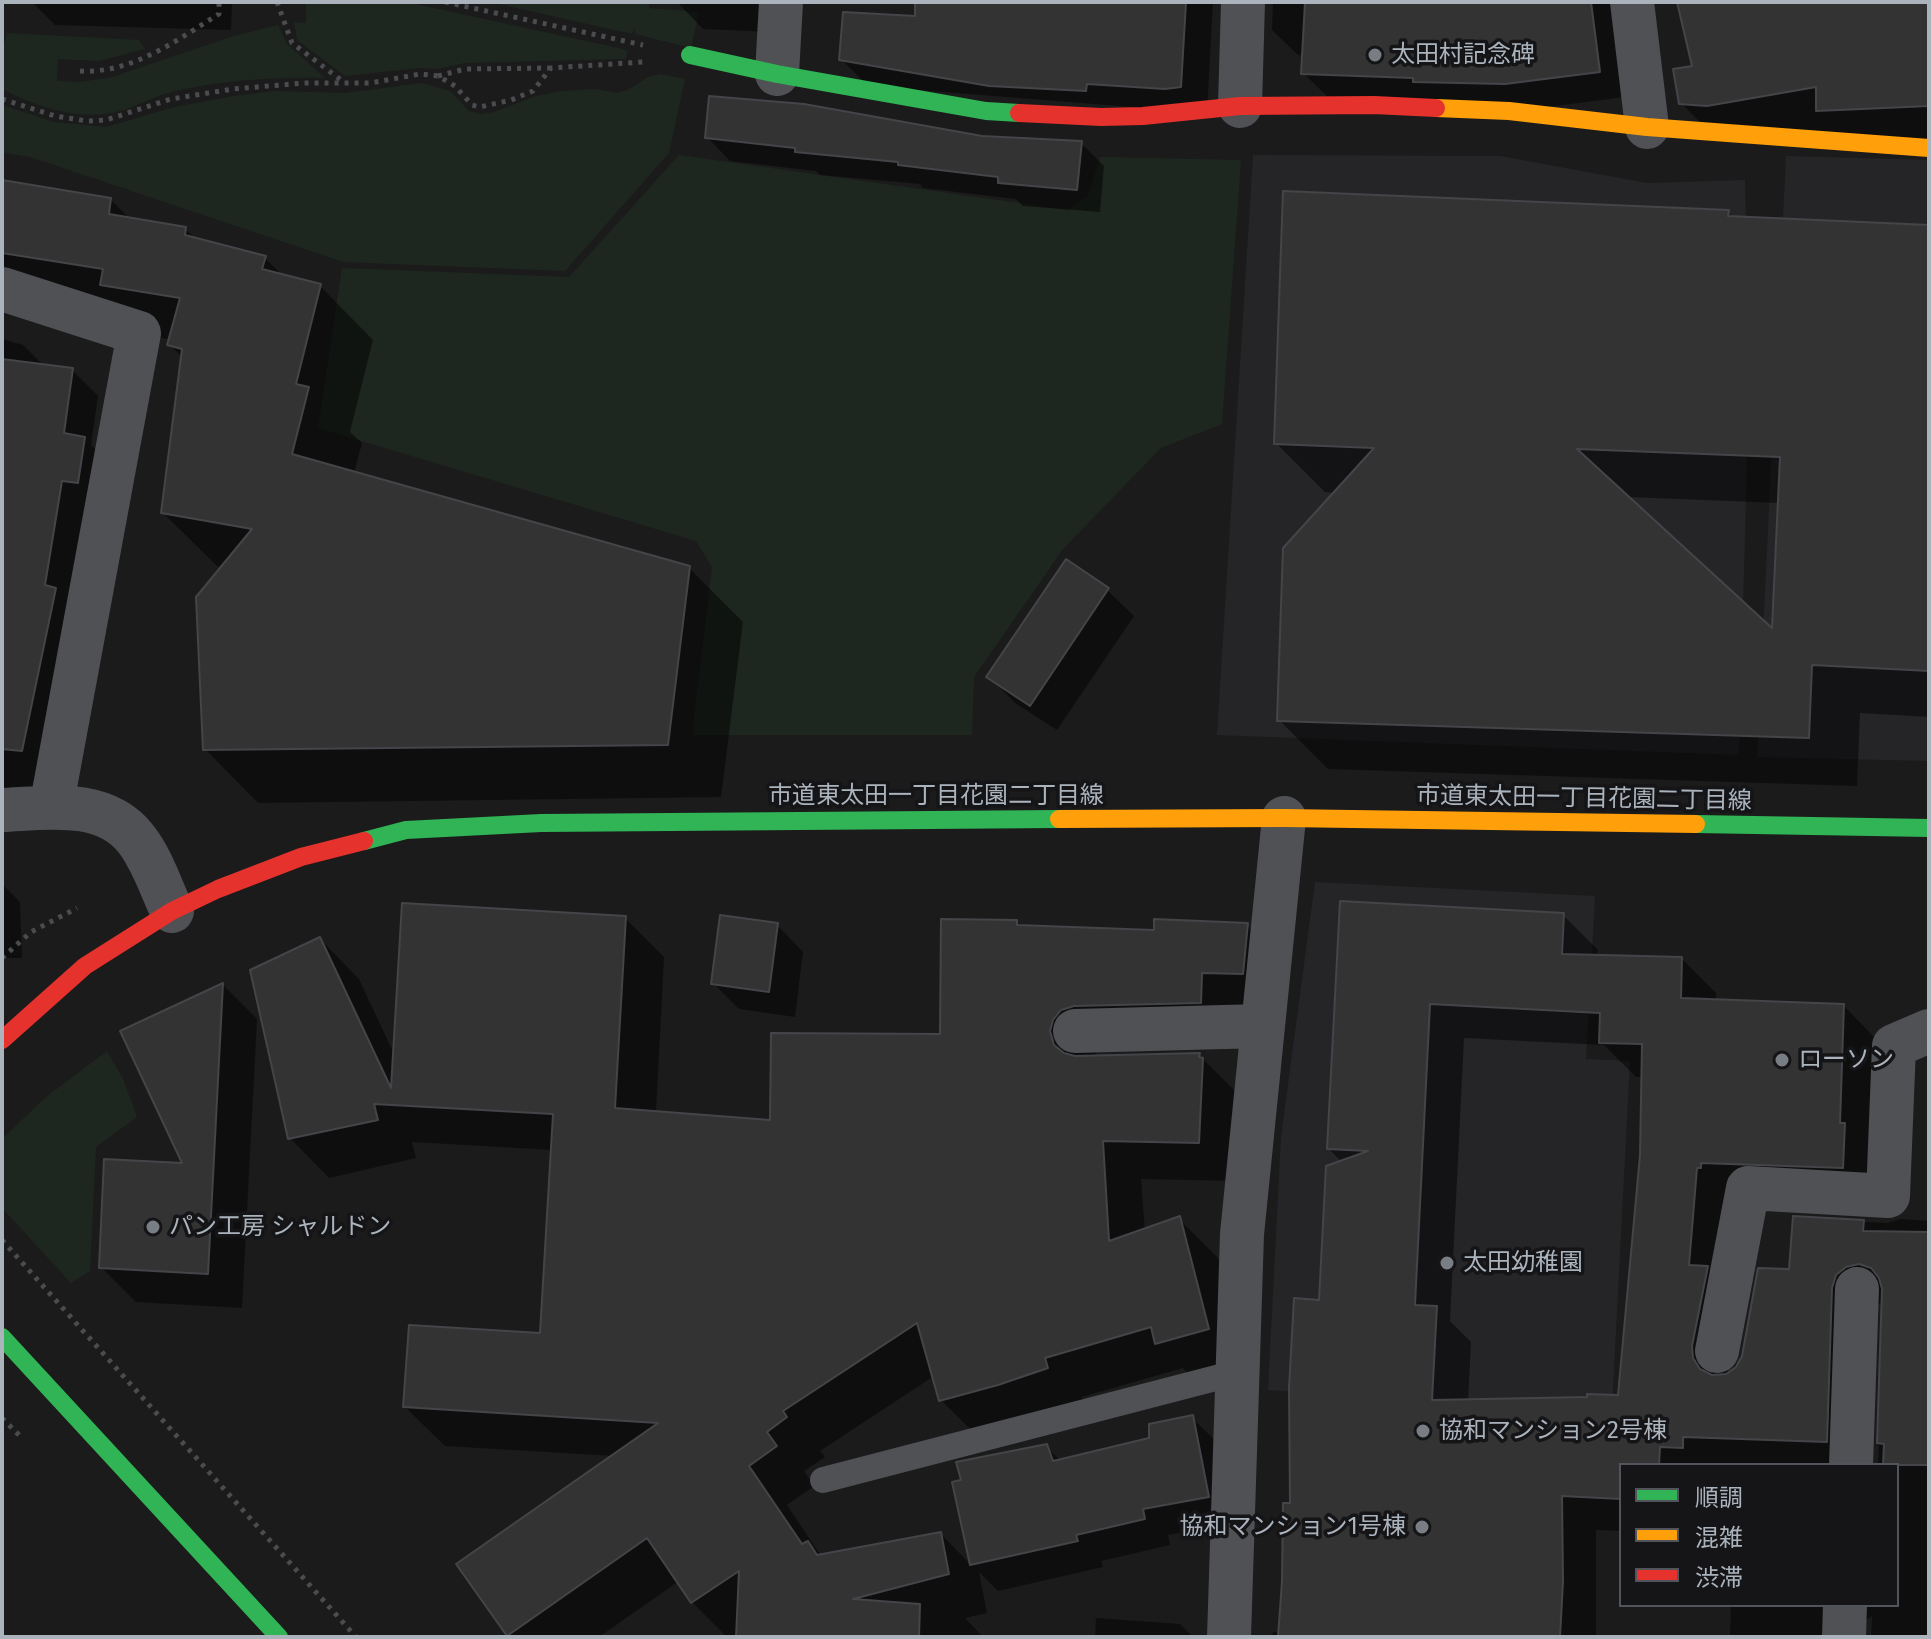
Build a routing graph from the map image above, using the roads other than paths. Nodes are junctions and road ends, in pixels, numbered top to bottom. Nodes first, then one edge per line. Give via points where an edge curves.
1 (781, 2) edge
2 (1243, 2) edge
3 (1632, 2) edge
4 (685, 54) road end
5 (777, 74) junction
6 (1240, 106) junction
7 (1647, 127) junction
8 (1929, 148) edge
9 (2, 289) edge
10 (51, 808) junction
11 (2, 810) edge
12 (1284, 818) junction
13 (1929, 828) edge
14 (172, 911) junction
15 (1261, 1026) junction
16 (1075, 1031) dead end
17 (1929, 1031) edge
18 (2, 1040) edge
19 (1857, 1289) dead end
20 (2, 1337) edge
21 (1717, 1351) dead end
22 (1239, 1372) junction
23 (1851, 1463) edge
24 (823, 1480) dead end
25 (1845, 1607) edge
26 (279, 1637) edge
27 (1229, 1637) edge
28 (1844, 1637) edge

1 - 5 street
2 - 6 street
3 - 7 street
4 - 5 street
5 - 6 street via 986,111 1129,116
6 - 7 street via 1509,111
7 - 8 street
9 - 10 street via 139,333
10 - 11 street
10 - 14 street via 97,812 124,827 145,851
12 - 13 street, 市道東太田一丁目花園二丁目線
12 - 14 street, 市道東太田一丁目花園二丁目線 via 671,820 406,830 301,857
12 - 15 street
14 - 18 street, 市道東太田一丁目花園二丁目線 via 85,966
15 - 16 street
15 - 22 street via 1242,1234
17 - 21 street via 1894,1046 1888,1196 1748,1188
19 - 23 street
20 - 26 street
22 - 24 lane
22 - 27 street
25 - 28 street

